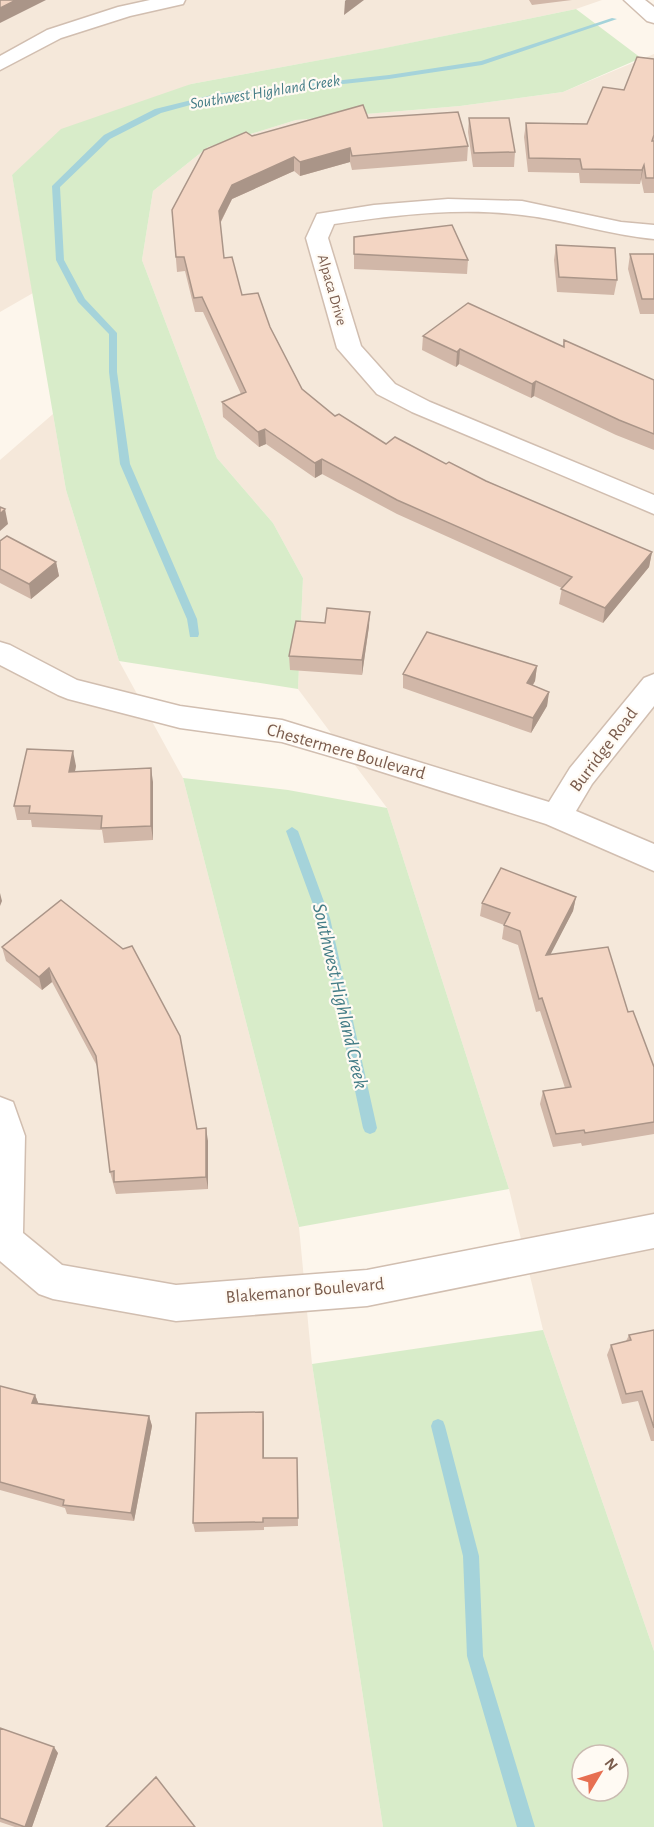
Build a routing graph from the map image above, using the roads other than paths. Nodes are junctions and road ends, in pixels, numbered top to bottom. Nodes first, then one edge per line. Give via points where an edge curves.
1 (176, 0) edge
2 (633, 0) edge
3 (654, 17) edge
4 (0, 64) edge
5 (654, 232) edge
6 (654, 504) edge
7 (0, 652) edge
8 (654, 685) edge
9 (556, 816) junction
10 (654, 858) edge
11 (0, 1113) edge
12 (654, 1231) edge
13 (2, 1238) edge

1 - 4 street via 125,10 54,34
2 - 3 street
5 - 6 street, Alpaca Drive via 522,208 462,205 325,219 317,238 349,348 386,389
7 - 9 street, Chestermere Boulevard via 68,688 180,717 282,731
8 - 9 street, Burridge Road via 581,776
9 - 10 street, Chestermere Boulevard
11 - 13 street, Blakemanor Boulevard via 7,1136
12 - 13 street, Blakemanor Boulevard via 367,1288 176,1303 53,1281

